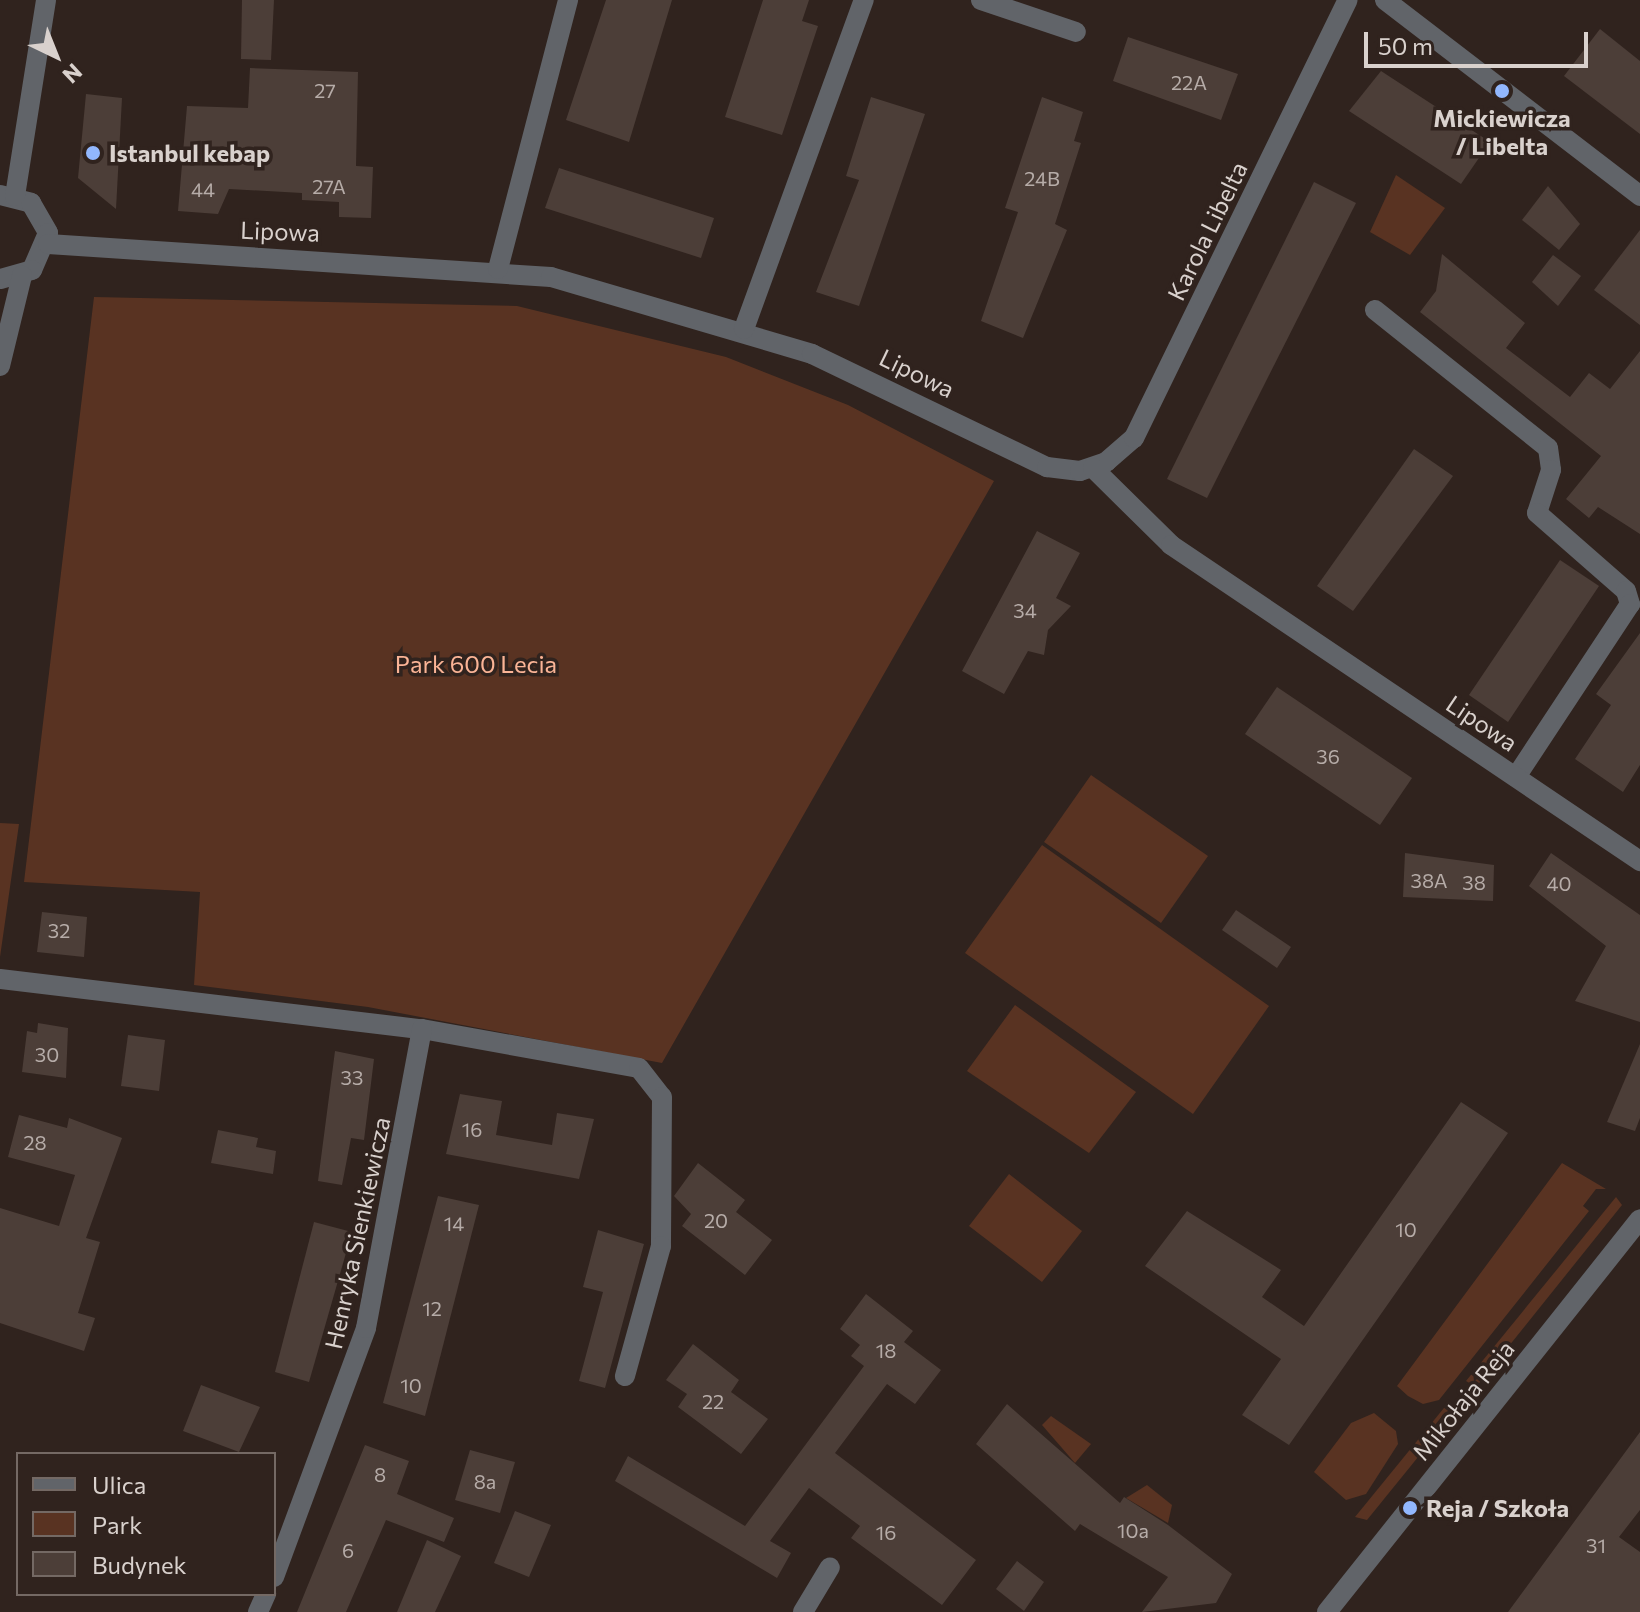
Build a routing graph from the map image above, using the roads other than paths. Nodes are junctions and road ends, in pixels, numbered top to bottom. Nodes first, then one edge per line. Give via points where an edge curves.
1 (46, 0) edge
2 (568, 0) edge
3 (864, 0) edge
4 (981, 0) edge
5 (1348, 0) edge
6 (1385, 0) edge
7 (1076, 32) dead end
8 (8, 195) edge
9 (1640, 196) edge
10 (48, 244) junction
11 (498, 269) junction
12 (22, 276) junction
13 (0, 279) edge
14 (1375, 310) dead end
15 (744, 329) junction
16 (0, 366) edge
17 (1093, 468) junction
18 (1635, 608) edge
19 (1516, 777) junction
20 (1640, 861) edge
21 (0, 979) edge
22 (422, 1029) junction
23 (1640, 1219) edge
24 (625, 1376) dead end
25 (830, 1567) dead end
26 (276, 1572) edge
27 (1333, 1610) edge
28 (803, 1612) edge

1 - 8 street
2 - 11 street
3 - 15 street
4 - 7 street
5 - 17 street, Karola Libelta via 1146,416 1128,445
6 - 9 street
8 - 10 street via 43,216
10 - 11 street, Lipowa
10 - 12 street
11 - 15 street, Lipowa via 604,289
12 - 13 street
12 - 16 street
14 - 18 street via 1548,448 1553,461 1537,513 1615,577
15 - 17 street, Lipowa via 855,372 1047,467
17 - 19 street, Lipowa via 1171,545
18 - 19 street
19 - 20 street, Lipowa
21 - 22 street
22 - 24 street via 639,1068 662,1097 661,1246
22 - 26 street, Henryka Sienkiewicza via 366,1328
23 - 27 street, Mikołaja Reja
25 - 28 street

